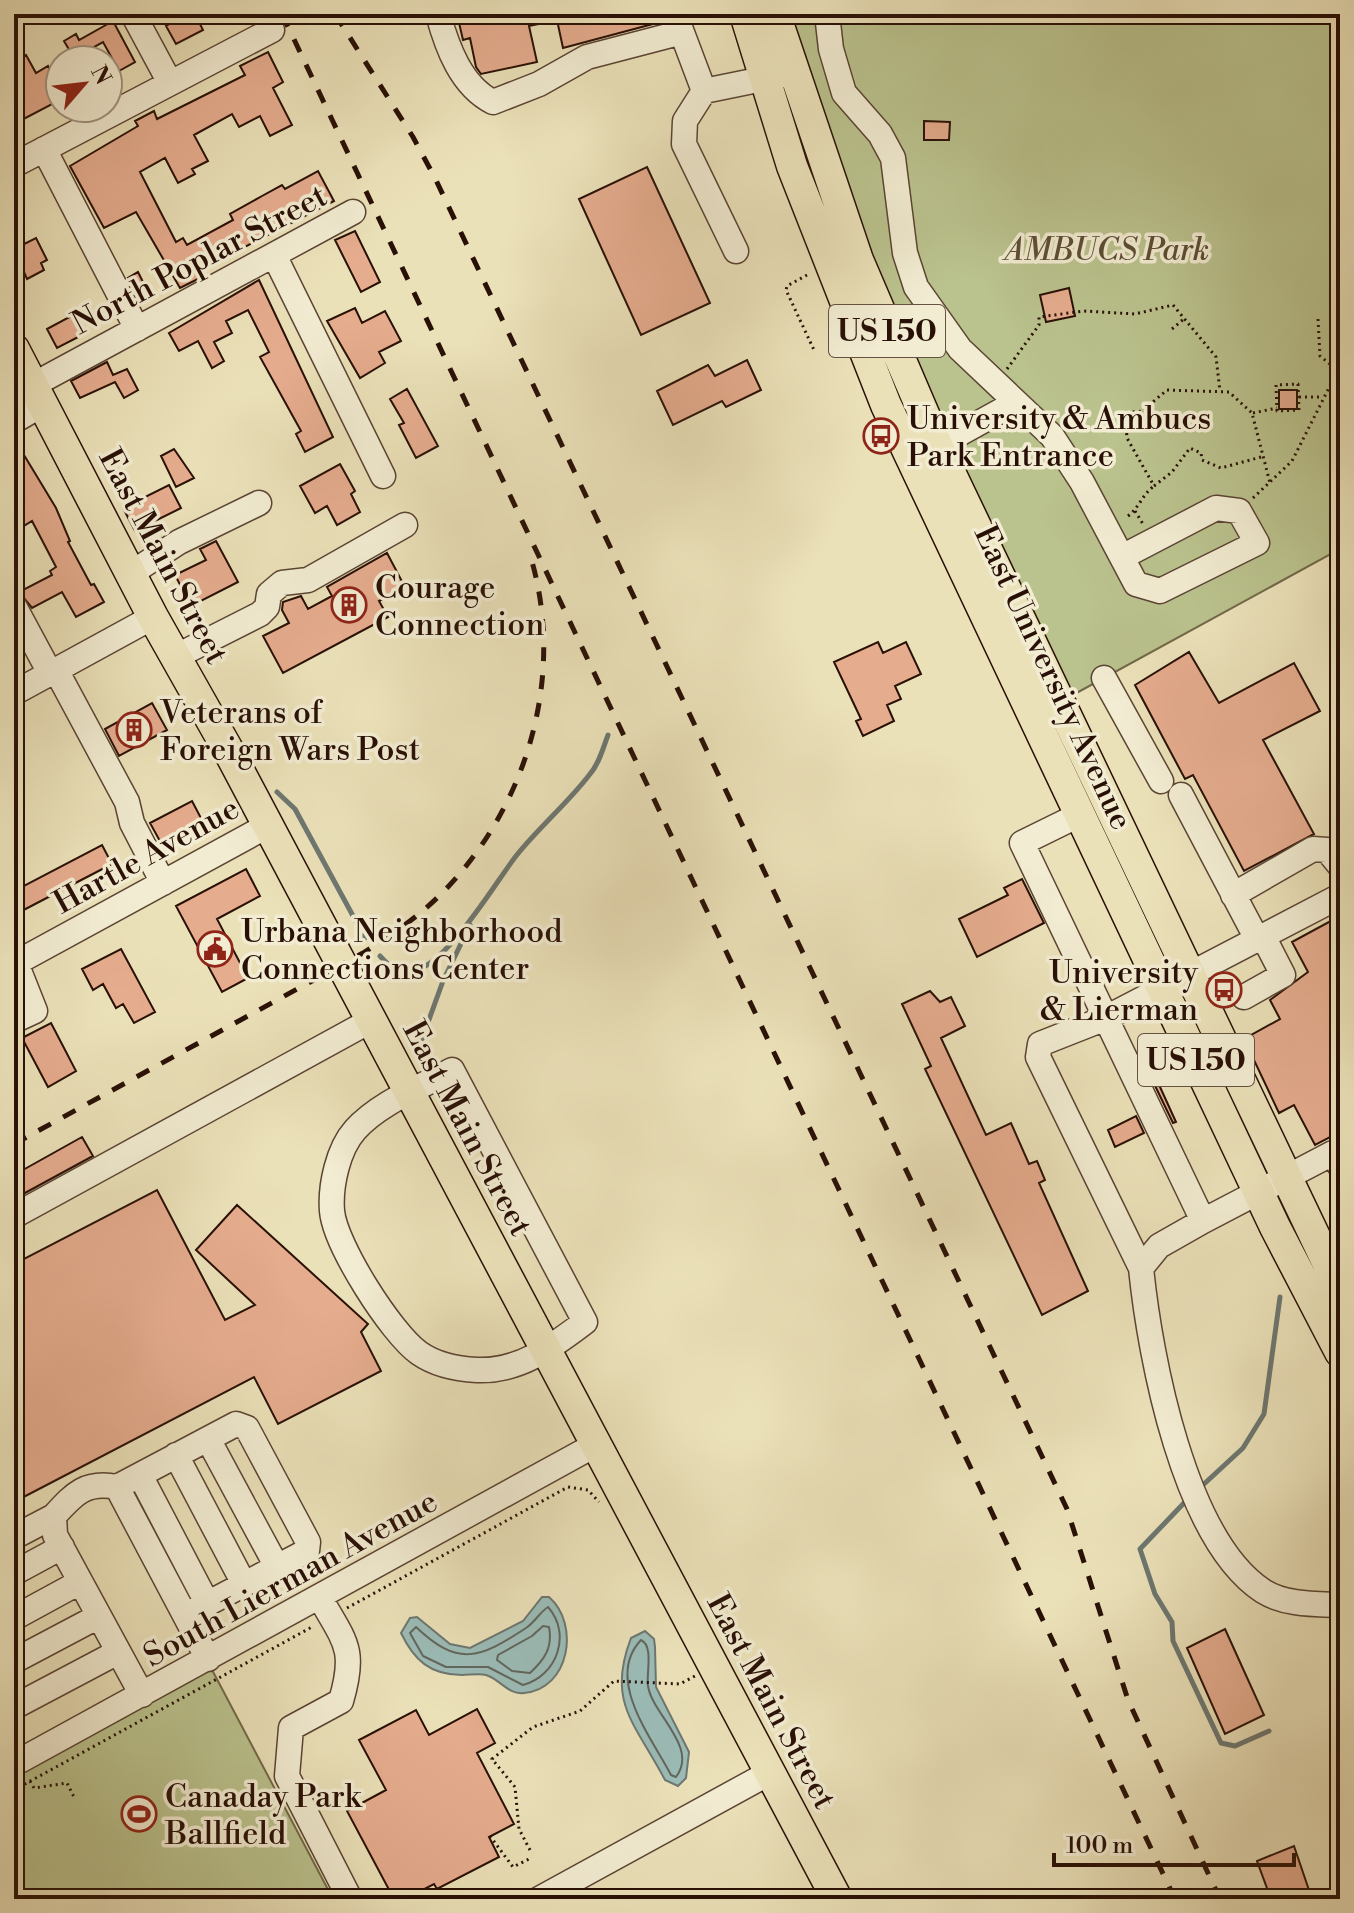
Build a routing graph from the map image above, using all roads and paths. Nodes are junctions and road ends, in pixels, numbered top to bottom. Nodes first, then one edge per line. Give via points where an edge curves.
1 (133, 14) edge
2 (438, 14) edge
3 (745, 14) edge
4 (775, 14) edge
5 (827, 14) edge
6 (677, 24) edge
7 (272, 30) dead end
8 (779, 77) junction
9 (169, 81) junction
10 (704, 91) junction
11 (44, 149) junction
12 (14, 165) edge
13 (353, 212) dead end
14 (736, 251) dead end
15 (274, 255) junction
16 (807, 275) dead end
17 (1185, 318) junction
18 (1318, 319) dead end
19 (137, 329) junction
20 (1172, 329) dead end
21 (14, 349) edge
22 (814, 350) dead end
23 (1339, 371) edge
24 (995, 385) junction
25 (1220, 392) junction
26 (38, 395) junction
27 (1325, 396) junction
28 (1299, 397) junction
29 (1015, 403) junction
30 (1277, 408) junction
31 (1252, 413) junction
32 (14, 421) edge
33 (925, 453) junction
34 (1261, 457) junction
35 (383, 476) dead end
36 (1270, 483) junction
37 (1154, 486) junction
38 (259, 503) dead end
39 (1135, 511) junction
40 (1239, 511) junction
41 (1128, 516) dead end
42 (1143, 524) dead end
43 (405, 525) dead end
44 (1122, 557) junction
45 (130, 574) junction
46 (14, 606) edge
47 (153, 617) junction
48 (175, 657) junction
49 (53, 672) junction
50 (1104, 678) dead end
51 (14, 693) edge
52 (1079, 815) junction
53 (267, 826) junction
54 (1340, 866) edge
55 (163, 883) junction
56 (1233, 895) junction
57 (1340, 896) edge
58 (1261, 940) junction
59 (15, 963) edge
60 (1190, 976) junction
61 (1163, 990) junction
62 (1244, 997) dead end
63 (14, 1015) edge
64 (1106, 1018) junction
65 (370, 1021) junction
66 (408, 1093) junction
67 (1340, 1166) edge
68 (1271, 1184) junction
69 (14, 1216) edge
70 (1203, 1221) junction
71 (1141, 1268) junction
72 (1340, 1289) edge
73 (545, 1351) junction
74 (1340, 1352) edge
75 (208, 1439) junction
76 (595, 1445) junction
77 (176, 1455) junction
78 (140, 1475) junction
79 (117, 1487) junction
80 (600, 1503) dead end
81 (54, 1516) junction
82 (14, 1537) edge
83 (62, 1547) junction
84 (277, 1567) junction
85 (14, 1573) edge
86 (80, 1582) junction
87 (244, 1584) junction
88 (320, 1598) junction
89 (1340, 1605) edge
90 (196, 1609) junction
91 (343, 1610) dead end
92 (99, 1616) junction
93 (14, 1618) edge
94 (319, 1623) dead end
95 (118, 1652) junction
96 (208, 1659) junction
97 (14, 1661) edge
98 (695, 1676) dead end
99 (142, 1695) junction
100 (14, 1707) edge
101 (574, 1714) junction
102 (576, 1720) dead end
103 (22, 1773) edge
104 (769, 1773) junction
105 (14, 1790) edge
106 (74, 1797) dead end
107 (490, 1836) dead end
108 (530, 1850) dead end
109 (531, 1858) dead end
110 (350, 1899) edge
111 (539, 1899) edge
112 (837, 1899) edge

1 - 9 street
2 - 6 street via 464,77 478,95 493,102 587,57
3 - 8 main road, East University Avenue / US 150
4 - 8 main road, East University Avenue / US 150
5 - 24 street via 844,93 880,134 893,158 905,253 916,287 960,349
6 - 10 street
7 - 9 street
8 - 10 street
8 - 33 main road, East University Avenue / US 150 via 858,260
9 - 11 street
10 - 14 street via 685,121 684,144
11 - 12 street
11 - 19 street
13 - 15 street, North Poplar Street
15 - 19 street, North Poplar Street
15 - 35 street
16 - 22 path via 786,290
17 - 20 path
17 - 24 path via 1173,305 1135,314 1084,311 1039,317 1039,325
17 - 25 path via 1216,357
18 - 23 path via 1320,356
19 - 26 street, North Poplar Street
21 - 26 main road, East Main Street
23 - 27 path
24 - 29 street
25 - 31 path via 1229,392
25 - 37 path via 1167,390 1142,411 1125,413 1127,438
26 - 32 street, North Poplar Street
26 - 45 main road, East Main Street
27 - 28 path
27 - 36 path via 1302,447
28 - 30 path via 1299,410
28 - 30 path via 1298,384 1276,385
29 - 33 street
29 - 44 street via 1052,436
30 - 31 path
31 - 34 path
33 - 52 main road, East University Avenue / US 150
33 - 60 main road, East University Avenue / US 150
34 - 36 path
34 - 37 path via 1221,468 1190,448
36 - 40 path
37 - 39 path via 1141,496
38 - 45 street via 179,542
39 - 41 path
39 - 42 path
40 - 44 street via 1216,508
40 - 44 street via 1257,543 1160,591 1136,584
43 - 48 street via 308,580 282,583 269,594 260,614
45 - 47 main road, East Main Street
46 - 49 street
47 - 48 main road, East Main Street
47 - 49 street
48 - 53 main road, East Main Street
49 - 51 street
49 - 55 street via 127,802
50 - 56 street
52 - 61 main road, East University Avenue / US 150
52 - 64 street via 1022,843
53 - 55 street, Hartle Avenue
53 - 65 main road, East Main Street
54 - 56 street via 1327,850 1313,849
55 - 59 street, Hartle Avenue
56 - 58 street
57 - 58 street
58 - 60 street
58 - 62 street via 1283,975
59 - 63 street via 35,1011 20,1018
60 - 61 street
60 - 68 main road, East University Avenue / US 150
61 - 64 street
61 - 68 main road, East University Avenue / US 150
64 - 70 street
64 - 71 street via 1040,1044 1038,1057
65 - 66 main road, East Main Street
65 - 69 street
66 - 73 main road, East Main Street
66 - 73 street via 452,1070 585,1322
66 - 73 street via 353,1132 332,1189 337,1233 394,1330 422,1355 479,1370 508,1366
67 - 68 street via 1333,1153
68 - 70 street
68 - 72 main road, East University Avenue / US 150
68 - 74 main road, East University Avenue / US 150
70 - 71 street via 1159,1246
71 - 89 street via 1172,1433 1195,1500 1237,1568 1264,1593 1301,1604
73 - 76 main road, East Main Street
75 - 77 street
75 - 84 street
75 - 84 street via 236,1424 247,1428 254,1440 308,1542 307,1551
76 - 88 street, South Lierman Avenue
76 - 104 main road, East Main Street
77 - 78 street
77 - 87 street
78 - 79 street
78 - 90 street
79 - 81 street via 98,1484 74,1495
79 - 90 street
80 - 91 path via 588,1488 568,1487
81 - 82 street
81 - 83 street
83 - 85 street
83 - 86 street
84 - 87 street
86 - 92 street
86 - 93 street
87 - 90 street
88 - 96 street, South Lierman Avenue
88 - 110 street via 352,1665 341,1701 291,1728 287,1776
90 - 96 street
92 - 95 street
92 - 97 street
94 - 103 path
95 - 99 street
95 - 100 street
96 - 99 street, South Lierman Avenue
98 - 101 path via 680,1684 619,1680
99 - 103 street, South Lierman Avenue
101 - 102 path
101 - 108 path via 533,1727 492,1759 515,1787 519,1829
103 - 105 path
103 - 106 path via 34,1788 67,1783
104 - 111 street
104 - 112 main road, East Main Street
107 - 109 path via 513,1867

